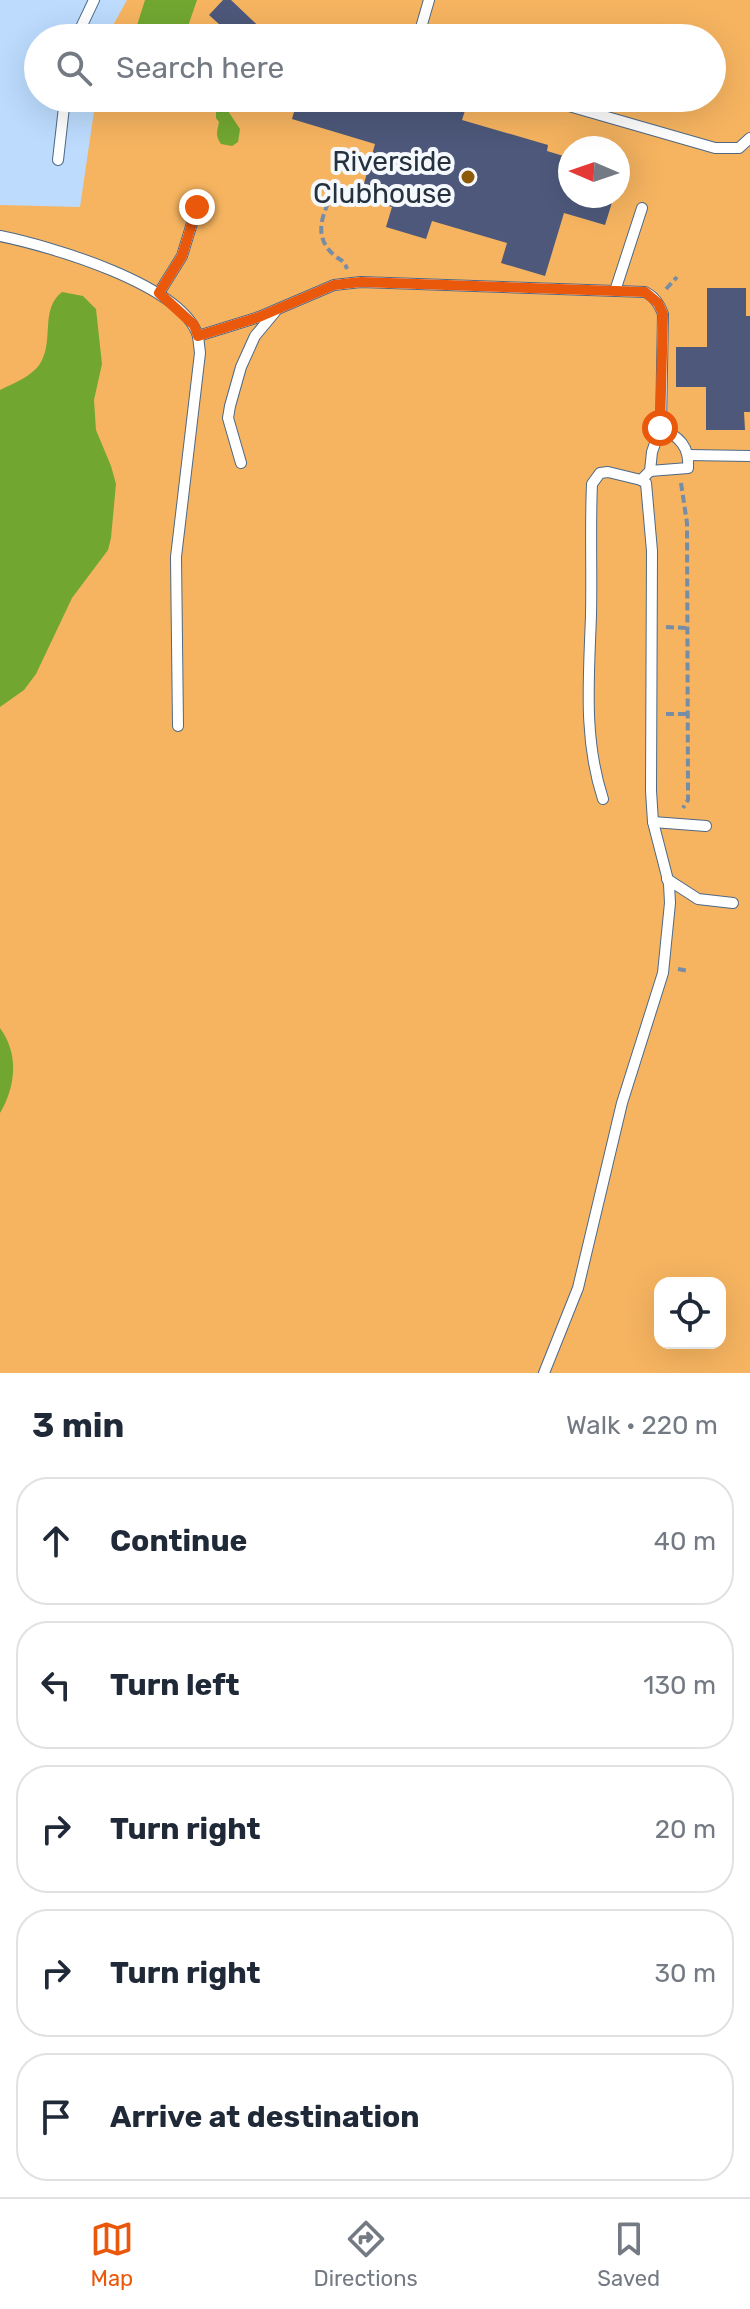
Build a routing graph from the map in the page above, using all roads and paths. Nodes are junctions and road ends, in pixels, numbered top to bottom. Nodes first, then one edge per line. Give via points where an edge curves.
1 (94, 0) edge
2 (429, 0) edge
3 (83, 24) edge
4 (422, 24) edge
5 (63, 112) edge
6 (590, 112) edge
7 (750, 138) edge
8 (58, 160) dead end
9 (333, 192) dead end
10 (197, 207) dead end
11 (642, 208) dead end
12 (0, 236) edge
13 (348, 283) junction
14 (615, 291) junction
15 (159, 293) junction
16 (276, 311) junction
17 (198, 336) junction
18 (660, 428) junction
19 (688, 455) junction
20 (750, 456) edge
21 (241, 463) dead end
22 (680, 468) junction
23 (586, 470) dead end
24 (650, 471) junction
25 (596, 476) junction
26 (641, 480) junction
27 (178, 726) dead end
28 (603, 799) dead end
29 (653, 822) junction
30 (674, 824) junction
31 (706, 826) dead end
32 (667, 879) junction
33 (733, 903) dead end
34 (544, 1373) edge

1 - 3 lane
2 - 4 lane
5 - 8 lane
6 - 7 lane via 715,148 739,148
9 - 13 path via 320,230 334,255 348,266
10 - 15 lane via 182,256
11 - 14 lane
12 - 15 lane via 85,261
13 - 14 lane
13 - 16 lane
14 - 18 lane via 645,292 663,314
15 - 17 lane via 194,325
16 - 17 lane
16 - 21 lane via 255,336 230,406 228,418
17 - 27 lane via 175,578
18 - 19 lane via 678,438
18 - 24 lane
19 - 20 lane
19 - 22 lane via 688,468
22 - 24 lane
22 - 30 path via 687,523 688,800
23 - 25 lane
24 - 26 lane
25 - 26 lane via 608,472
25 - 28 lane via 587,682 593,759
26 - 29 lane via 648,493 652,551
29 - 30 lane
29 - 32 lane
30 - 31 lane
32 - 33 lane via 698,899
32 - 34 lane via 670,918 663,973 622,1103 578,1288

